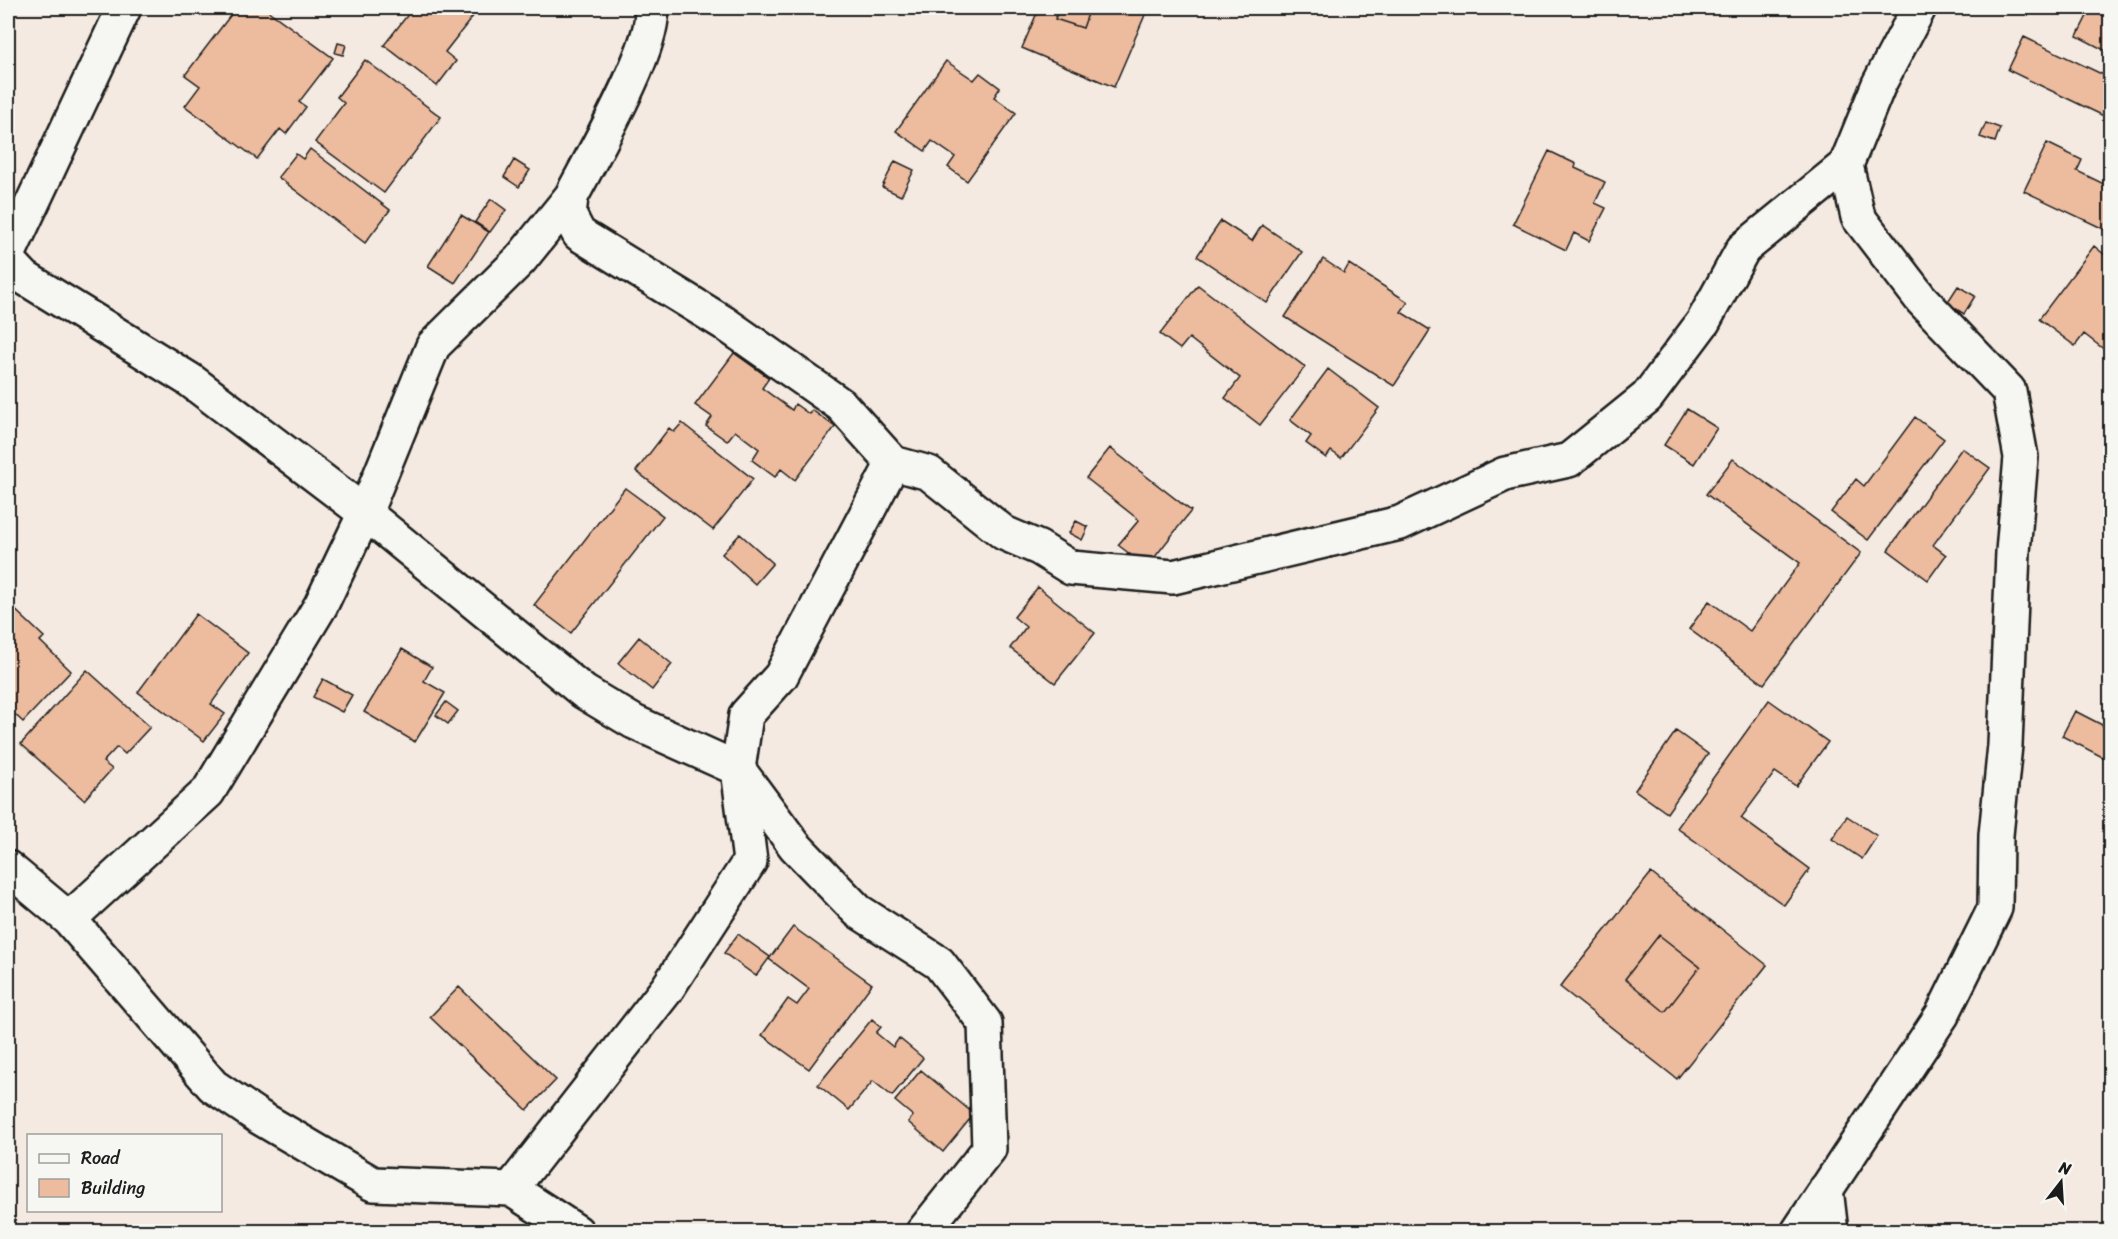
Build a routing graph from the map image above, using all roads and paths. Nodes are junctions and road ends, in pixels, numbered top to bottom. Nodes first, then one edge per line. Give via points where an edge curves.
1 (124, 8) edge
2 (651, 8) edge
3 (1919, 8) edge
4 (1846, 165) junction
5 (571, 196) junction
6 (8, 255) edge
7 (8, 260) edge
8 (893, 463) junction
9 (365, 513) junction
10 (738, 769) junction
11 (8, 868) edge
12 (69, 919) junction
13 (511, 1189) junction
14 (1826, 1189) junction
15 (577, 1232) edge
16 (923, 1232) edge
17 (1798, 1232) edge
18 (1831, 1232) edge

1 - 6 street
2 - 5 street via 648,37 625,92
3 - 4 street via 1879,84
4 - 8 street via 1743,249 1703,322 1647,397 1578,453 1569,460 1505,474 1400,524 1173,577 1071,568 1004,533 929,473
4 - 14 street via 1858,217 1922,299 2008,391 2021,458 2005,745 1996,834 1995,908 1942,1015
5 - 8 street via 569,214 579,234 724,323 841,405
5 - 9 street via 520,260 433,346
7 - 9 street via 25,278 190,380
8 - 10 street via 781,676 746,715
9 - 10 street via 584,692 634,722
9 - 12 street via 321,605 208,792
10 - 13 street via 750,861 667,989
10 - 16 street via 795,846 858,911 939,963 985,1023 989,1149
11 - 12 street
12 - 13 street via 213,1086 259,1117 373,1184
13 - 15 street
14 - 17 street
14 - 18 street

